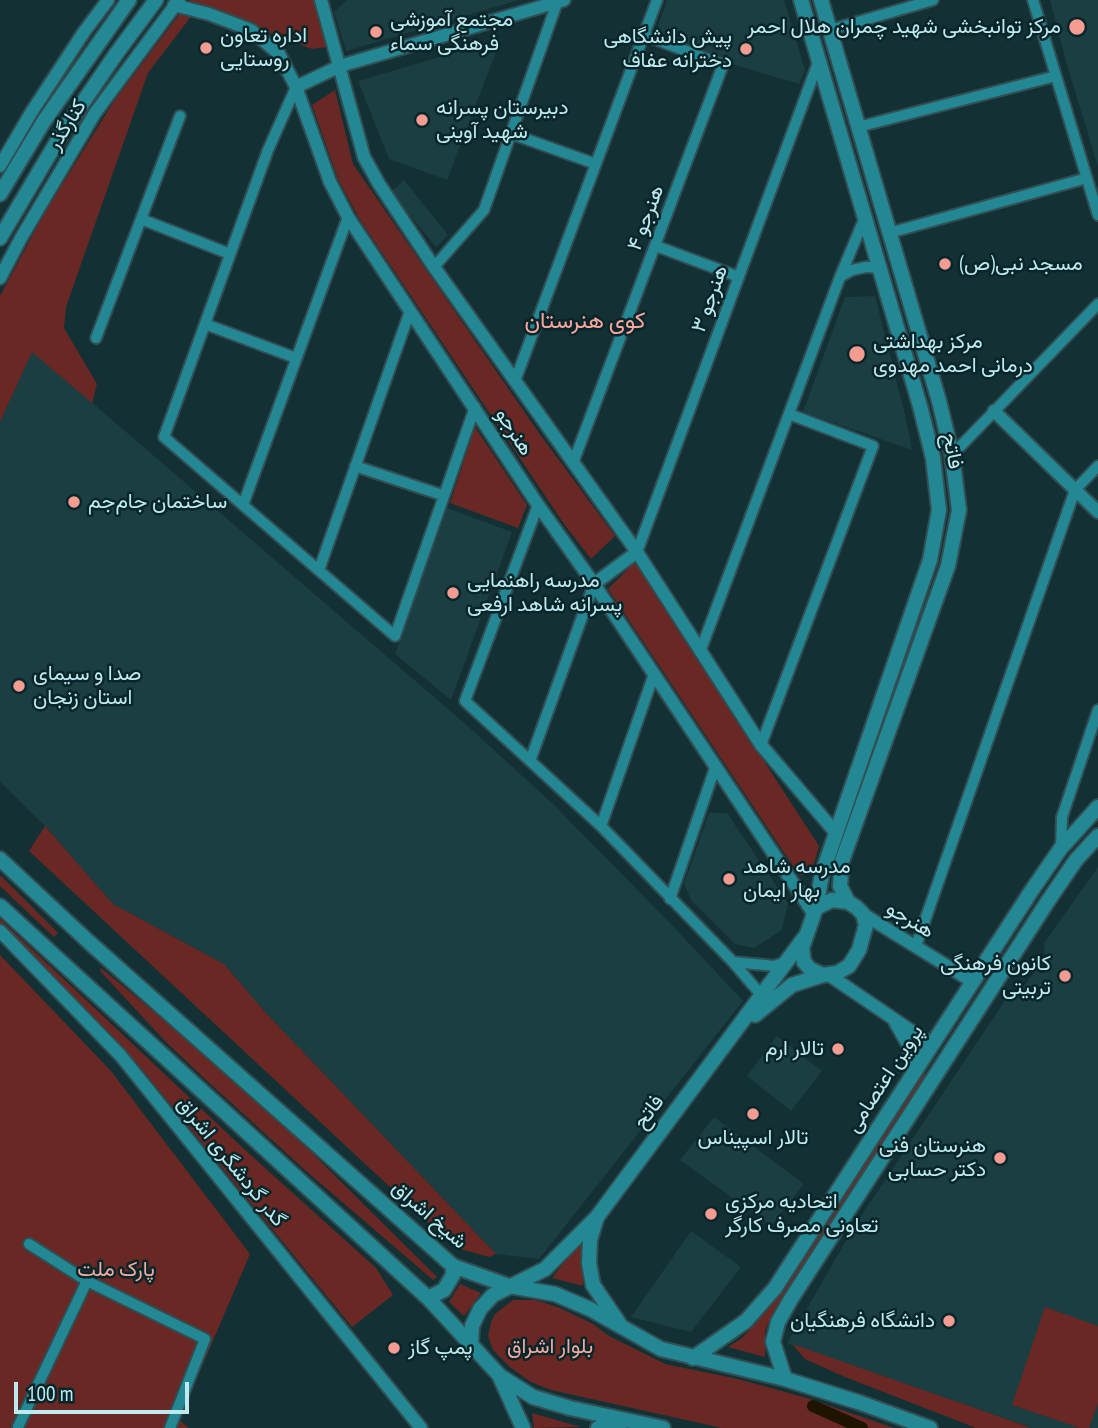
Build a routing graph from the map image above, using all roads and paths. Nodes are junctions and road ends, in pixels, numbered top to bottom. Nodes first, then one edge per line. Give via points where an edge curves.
1 (108, 0) edge
2 (129, 0) edge
3 (156, 0) edge
4 (321, 0) edge
5 (657, 0) edge
6 (801, 0) edge
7 (821, 0) edge
8 (933, 0) edge
9 (1033, 0) edge
10 (560, 1) edge
11 (177, 3) edge
12 (830, 30) junction
13 (644, 35) junction
14 (819, 60) junction
15 (340, 66) junction
16 (1056, 76) junction
17 (296, 86) junction
18 (180, 116) dead end
19 (858, 127) junction
20 (512, 134) junction
21 (596, 164) junction
22 (0, 166) edge
23 (1087, 178) junction
24 (0, 194) edge
25 (1098, 215) edge
26 (348, 217) junction
27 (865, 218) junction
28 (141, 219) junction
29 (890, 233) junction
30 (0, 238) edge
31 (656, 246) junction
32 (230, 254) junction
33 (434, 267) junction
34 (880, 268) junction
35 (739, 277) junction
36 (840, 277) junction
37 (0, 278) edge
38 (1098, 304) edge
39 (410, 311) junction
40 (205, 324) junction
41 (96, 338) dead end
42 (296, 358) junction
43 (515, 381) junction
44 (475, 407) junction
45 (994, 411) junction
46 (789, 414) junction
47 (952, 455) junction
48 (573, 463) junction
49 (355, 466) junction
50 (1098, 466) edge
51 (1075, 490) junction
52 (442, 495) junction
53 (243, 505) junction
54 (538, 505) junction
55 (939, 510) junction
56 (959, 510) junction
57 (1098, 512) edge
58 (637, 552) junction
59 (319, 570) junction
60 (594, 583) junction
61 (700, 652) junction
62 (654, 674) junction
63 (1098, 710) edge
64 (761, 745) junction
65 (530, 761) junction
66 (715, 768) junction
67 (1098, 807) edge
68 (601, 826) junction
69 (843, 835) junction
70 (1098, 836) edge
71 (1061, 848) junction
72 (0, 859) edge
73 (670, 899) junction
74 (848, 902) junction
75 (0, 906) edge
76 (814, 910) junction
77 (863, 914) junction
78 (0, 931) edge
79 (804, 938) junction
80 (916, 946) junction
81 (733, 962) junction
82 (786, 962) junction
83 (826, 975) junction
84 (973, 982) junction
85 (989, 993) junction
86 (762, 996) junction
87 (893, 1019) junction
88 (735, 1032) junction
89 (932, 1045) junction
90 (948, 1055) junction
91 (913, 1074) junction
92 (597, 1217) junction
93 (29, 1244) dead end
94 (453, 1266) junction
95 (87, 1281) junction
96 (509, 1286) junction
97 (428, 1298) junction
98 (620, 1325) junction
99 (471, 1344) junction
100 (693, 1358) junction
101 (500, 1376) junction
102 (785, 1379) junction
103 (630, 1420) junction
104 (18, 1427) edge
105 (170, 1428) edge
106 (421, 1428) edge
107 (523, 1428) edge
108 (598, 1428) edge
109 (663, 1428) edge
110 (930, 1428) edge

1 - 22 street, کنارگذر
2 - 24 main road via 44,121
3 - 30 main road via 62,133
4 - 15 street, هنرجو
5 - 13 street
6 - 14 main road, فاتح
7 - 12 main road, فاتح
8 - 12 street
9 - 16 street
10 - 15 street
10 - 20 street
11 - 17 street, هنرجو via 251,30 279,54
11 - 37 street, کنارگذر via 95,113
12 - 19 main road, فاتح
13 - 21 street
13 - 31 street, هنرجو ۴ via 723,65
14 - 27 main road, فاتح
14 - 35 street, هنرجو ۳
15 - 17 street
15 - 33 street, هنرجو via 364,157
16 - 19 street
16 - 23 street
17 - 26 street, هنرجو
17 - 32 street
18 - 28 street
19 - 29 main road, فاتح
20 - 21 street
20 - 33 street via 484,210
21 - 43 street
23 - 25 street
23 - 29 street
26 - 39 street, هنرجو
26 - 42 street
27 - 34 main road, فاتح
27 - 36 street
28 - 32 street
28 - 41 street
29 - 47 main road, فاتح
31 - 35 street
31 - 48 street, هنرجو ۴
32 - 40 street
33 - 43 street, هنرجو
34 - 36 street via 859,268
34 - 55 main road, فاتح via 933,458
35 - 58 street, هنرجو ۳
36 - 46 street
38 - 45 street
39 - 44 street, هنرجو
39 - 49 street
40 - 42 street
40 - 53 street via 164,437
42 - 53 street
43 - 48 street, هنرجو
44 - 52 street
44 - 54 street, هنرجو
45 - 47 street
45 - 51 street
46 - 61 street
46 - 64 street via 873,446
47 - 56 main road, فاتح
48 - 58 street, هنرجو
49 - 52 street
49 - 59 street
50 - 51 street
51 - 57 street
51 - 80 street
52 - 59 street via 395,636
53 - 59 street
54 - 60 street, هنرجو
54 - 65 street via 465,701
55 - 56 main road
55 - 69 main road, فاتح via 930,560
56 - 69 main road, فاتح via 948,566
58 - 60 street
58 - 61 street, هنرجو
60 - 62 street, هنرجو
60 - 65 street
61 - 64 street, هنرجو
62 - 66 street, هنرجو
62 - 68 street
63 - 71 street via 1062,817
64 - 69 street, هنرجو
65 - 68 street
66 - 73 street
66 - 76 street, هنرجو
67 - 71 main road, پروین اعتصامی
68 - 73 street
69 - 74 main road, فاتح via 840,886
69 - 76 main road, فاتح via 822,874
70 - 85 main road, پروین اعتصامی via 1076,860
71 - 84 main road, پروین اعتصامی
72 - 94 main road, شیخ اشراق
73 - 81 street
74 - 76 main road via 832,900
74 - 77 main road
75 - 97 main road
76 - 79 main road
77 - 80 street, هنرجو
77 - 83 main road via 866,925 859,950 849,966
78 - 106 street, گدر گردشگری اشراق via 121,1056
79 - 82 main road
79 - 83 main road via 804,962
80 - 84 street, هنرجو
81 - 82 street via 775,966
81 - 86 street
82 - 86 main road
83 - 87 street
83 - 88 main road via 792,985
84 - 85 main road
84 - 89 main road, پروین اعتصامی
85 - 90 main road, پروین اعتصامی
86 - 88 main road
87 - 89 street
87 - 91 street via 907,1043
88 - 92 main road, فاتح
89 - 90 main road
89 - 91 main road, پروین اعتصامی
90 - 102 main road, پروین اعتصامی via 778,1322 773,1342
91 - 100 main road, پروین اعتصامی via 775,1288 746,1321
92 - 96 main road, فاتح via 545,1269
92 - 98 main road via 589,1251 593,1285
93 - 95 street
94 - 96 main road, شیخ اشراق
94 - 97 main road via 444,1290
95 - 104 street
95 - 105 street via 205,1339
96 - 98 main road, شیخ اشراق via 555,1294
96 - 99 main road, فاتح via 480,1309 472,1326
97 - 99 main road
98 - 100 main road, شیخ اشراق via 661,1349
99 - 101 main road
100 - 102 main road, شیخ اشراق
101 - 103 main road via 533,1396
101 - 107 main road
102 - 110 main road, شیخ اشراق
103 - 108 main road
103 - 109 main road

